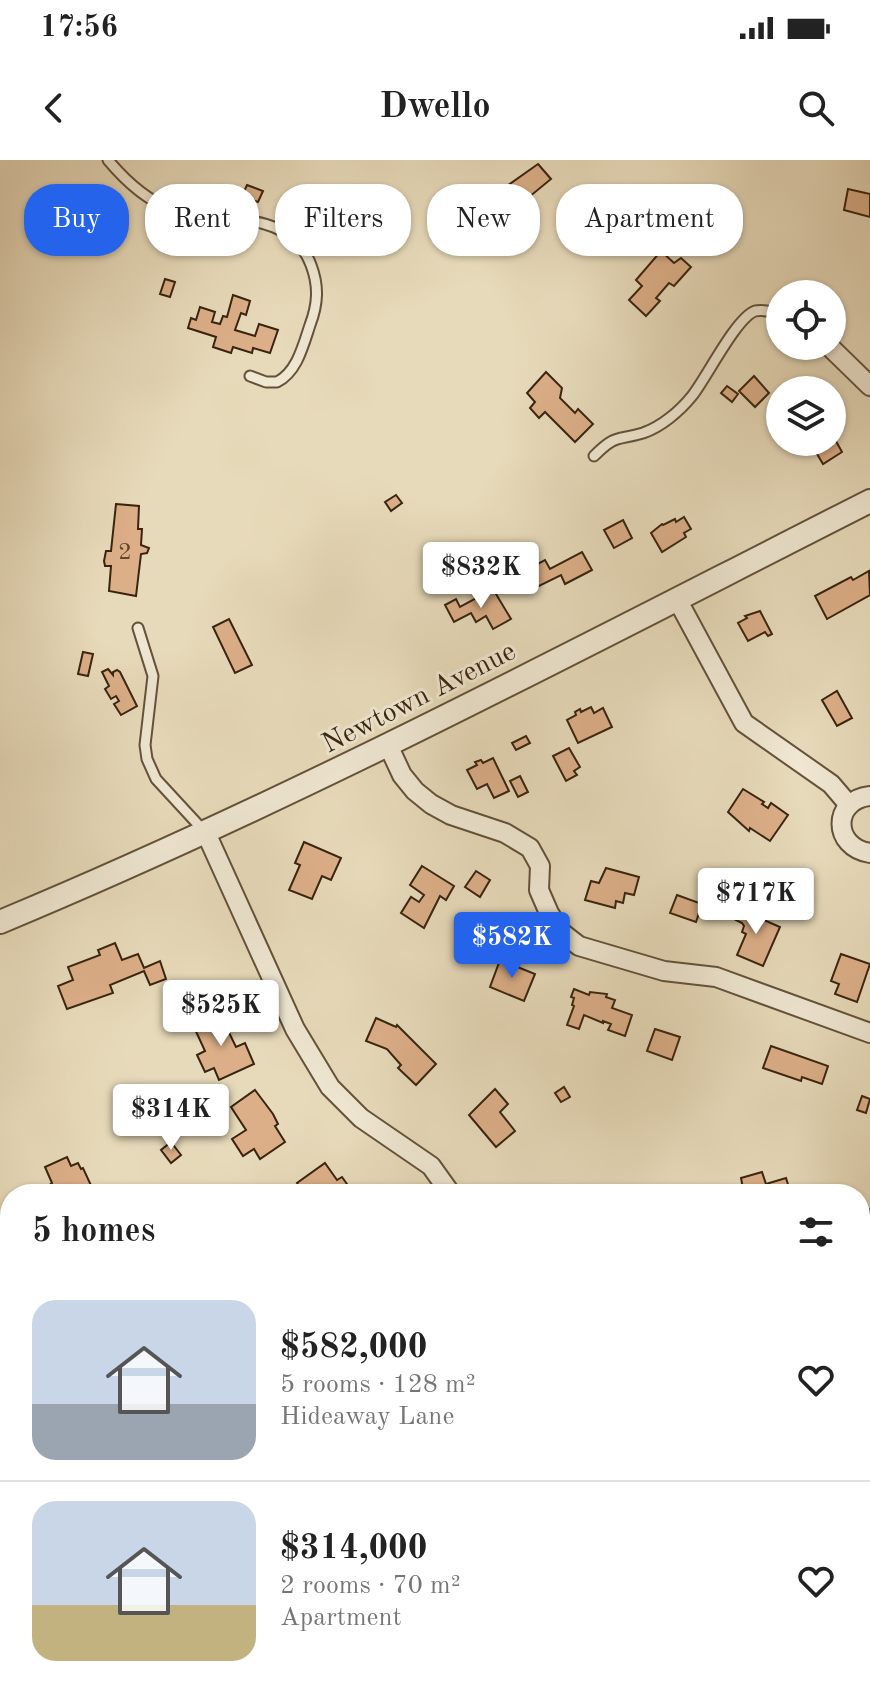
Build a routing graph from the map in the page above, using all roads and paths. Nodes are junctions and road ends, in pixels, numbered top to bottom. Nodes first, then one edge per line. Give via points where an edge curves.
1 (108, 160) edge
2 (766, 310) edge
3 (843, 360) edge
4 (250, 376) dead end
5 (870, 386) edge
6 (594, 456) dead end
7 (870, 501) edge
8 (677, 599) junction
9 (138, 628) dead end
10 (388, 745) junction
11 (870, 796) edge
12 (849, 805) junction
13 (206, 833) junction
14 (870, 853) edge
15 (0, 922) edge
16 (870, 1033) edge
17 (444, 1184) edge

1 - 4 lane via 154,202 173,210 271,225 305,251 318,290 299,356 277,382
2 - 6 lane via 741,322 692,396 673,415 640,434 610,439
3 - 5 street
7 - 8 street, Newtown Avenue
8 - 10 street, Newtown Avenue
8 - 12 street via 744,723 831,784
9 - 13 lane via 153,676 147,759 156,779
10 - 13 street, Newtown Avenue
10 - 16 street via 402,775 431,804 530,848 540,866 539,890 549,913 579,946 664,971 716,977
11 - 12 street
12 - 14 street via 842,820 844,836 855,849
13 - 15 street, Newtown Avenue
13 - 17 street via 295,1029 330,1087 361,1118 431,1166

